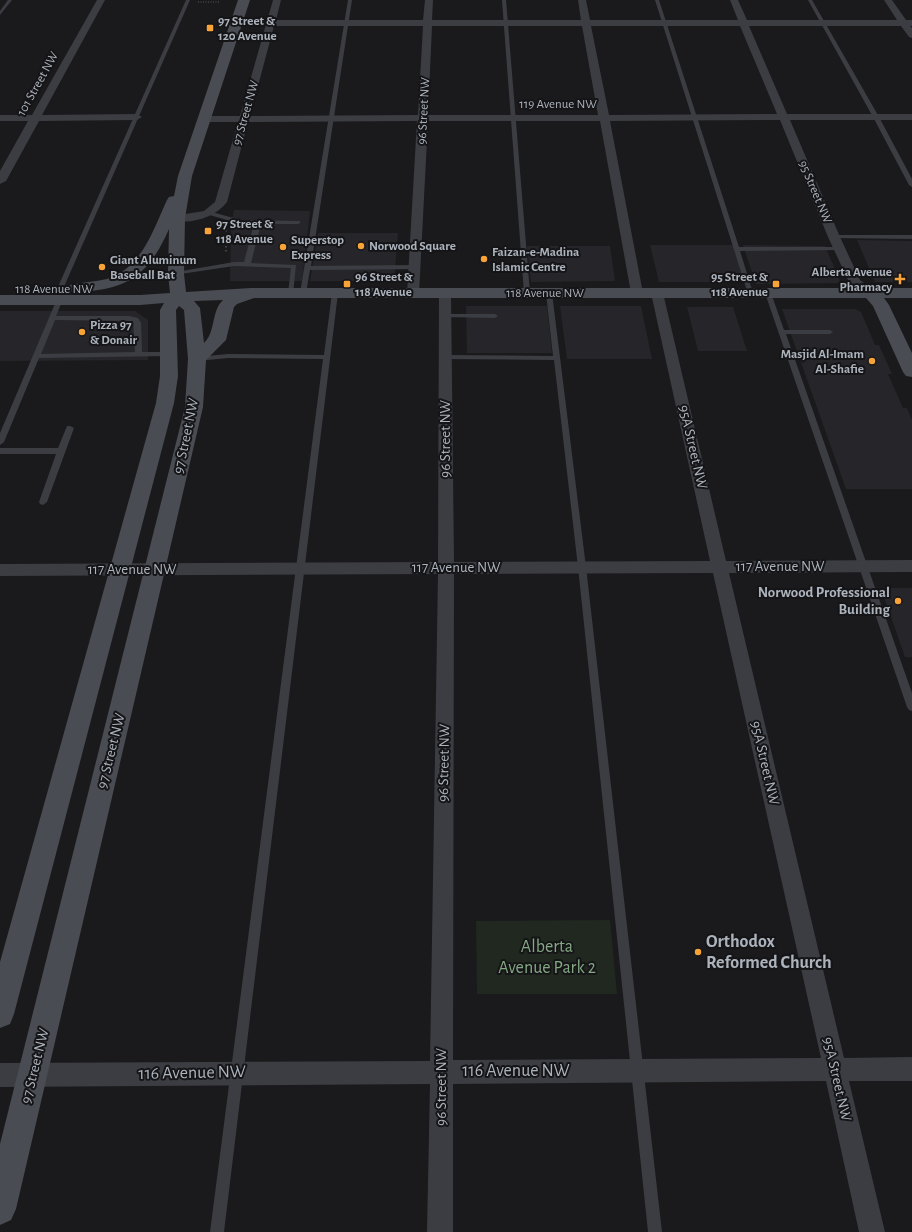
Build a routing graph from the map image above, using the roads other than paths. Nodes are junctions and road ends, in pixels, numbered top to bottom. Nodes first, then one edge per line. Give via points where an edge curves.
1 (10, 0) edge
2 (101, 0) edge
3 (244, 0) edge
4 (277, 0) edge
5 (350, 0) edge
6 (429, 0) edge
7 (504, 0) edge
8 (582, 0) edge
9 (657, 0) edge
10 (734, 0) edge
11 (810, 0) edge
12 (888, 0) edge
13 (187, 1) edge
14 (0, 14) edge
15 (271, 23) junction
16 (346, 23) junction
17 (429, 23) junction
18 (505, 23) junction
19 (586, 23) junction
20 (665, 23) junction
21 (744, 23) junction
22 (823, 23) junction
23 (908, 23) edge
24 (912, 35) edge
25 (423, 116) junction
26 (137, 117) junction
27 (912, 117) edge
28 (0, 118) edge
29 (35, 118) junction
30 (512, 118) junction
31 (604, 118) junction
32 (694, 118) junction
33 (783, 118) junction
34 (876, 118) junction
35 (204, 119) junction
36 (244, 119) junction
37 (332, 119) junction
38 (185, 176) junction
39 (0, 181) edge
40 (912, 185) edge
41 (208, 213) junction
42 (177, 218) junction
43 (258, 222) junction
44 (298, 222) dead end
45 (834, 237) junction
46 (912, 237) edge
47 (736, 249) junction
48 (840, 249) junction
49 (247, 265) junction
50 (415, 267) junction
51 (307, 268) junction
52 (176, 274) junction
53 (0, 290) edge
54 (549, 293) junction
55 (637, 293) junction
56 (657, 293) junction
57 (750, 293) junction
58 (768, 293) junction
59 (871, 293) junction
60 (912, 293) edge
61 (60, 294) junction
62 (250, 294) junction
63 (297, 294) junction
64 (335, 294) junction
65 (413, 294) junction
66 (446, 294) junction
67 (527, 294) junction
68 (178, 296) junction
69 (0, 300) edge
70 (446, 316) junction
71 (495, 316) dead end
72 (52, 318) junction
73 (782, 332) junction
74 (830, 332) dead end
75 (169, 354) junction
76 (139, 355) junction
77 (36, 356) junction
78 (327, 357) junction
79 (445, 357) junction
80 (556, 358) junction
81 (197, 359) junction
82 (912, 372) edge
83 (70, 428) dead end
84 (0, 442) edge
85 (0, 451) edge
86 (61, 451) junction
87 (43, 502) dead end
88 (720, 566) junction
89 (864, 566) junction
90 (912, 566) edge
91 (446, 567) junction
92 (582, 567) junction
93 (300, 568) junction
94 (120, 569) junction
95 (154, 569) junction
96 (0, 570) edge
97 (912, 707) edge
98 (0, 1014) edge
99 (834, 1069) junction
100 (912, 1069) edge
101 (637, 1071) junction
102 (441, 1072) junction
103 (237, 1073) junction
104 (0, 1075) edge
105 (33, 1075) junction
106 (0, 1209) edge
107 (217, 1232) edge
108 (440, 1232) edge
109 (656, 1232) edge
110 (872, 1232) edge

1 - 14 lane
2 - 29 street, 101 Street NW
3 - 35 main road
4 - 15 street, 97 Street NW
5 - 16 lane
6 - 17 street, 96 Street NW
7 - 18 lane
8 - 19 street
9 - 20 lane
10 - 21 street, 95 Street NW
11 - 22 lane
12 - 23 street
13 - 26 lane
15 - 16 street
15 - 36 street, 97 Street NW
16 - 17 street
16 - 37 lane
17 - 18 street
17 - 25 street, 96 Street NW
18 - 19 street
18 - 30 lane
19 - 20 street
19 - 31 street
20 - 21 street
20 - 32 lane
21 - 22 street
21 - 33 street, 95 Street NW
22 - 23 street
22 - 34 lane
23 - 24 street
25 - 30 street, 119 Avenue NW
25 - 37 street, 119 Avenue NW
25 - 50 street, 96 Street NW
26 - 29 street
26 - 61 lane
27 - 34 street, 119 Avenue NW
28 - 29 street
29 - 39 street, 101 Street NW
30 - 31 street, 119 Avenue NW
30 - 67 lane
31 - 32 street, 119 Avenue NW
31 - 55 street
32 - 33 street, 119 Avenue NW
32 - 47 lane
33 - 34 street, 119 Avenue NW
33 - 45 street, 95 Street NW
34 - 40 lane
35 - 36 street, 119 Avenue NW
35 - 38 main road
36 - 37 street, 119 Avenue NW
36 - 41 street, 97 Street NW via 221,202 217,209
37 - 51 lane
38 - 42 main road
38 - 61 main road via 148,257 140,266 116,281
41 - 42 street
41 - 43 lane via 241,222
42 - 52 main road
43 - 44 lane
43 - 49 lane
45 - 46 lane
45 - 48 street, 95 Street NW
47 - 48 lane
47 - 57 lane
48 - 59 street, 95 Street NW via 855,282
49 - 52 lane via 226,265
49 - 63 lane via 294,266
50 - 51 lane
50 - 65 street, 96 Street NW
51 - 63 lane
52 - 68 main road
53 - 61 main road, 118 Avenue NW
54 - 55 main road, 118 Avenue NW
54 - 67 main road, 118 Avenue NW
54 - 80 lane
55 - 56 main road, 118 Avenue NW
56 - 57 main road, 118 Avenue NW
56 - 88 street, 95A Street NW
57 - 58 main road, 118 Avenue NW
58 - 59 main road, 118 Avenue NW
58 - 73 lane
59 - 60 main road, 118 Avenue NW
59 - 82 main road, 95 Street NW via 881,305
61 - 68 main road, 118 Avenue NW via 140,300
61 - 69 main road, 118 Avenue NW
61 - 72 lane
62 - 63 main road, 118 Avenue NW
62 - 68 main road, 118 Avenue NW
62 - 81 main road via 231,301 226,306 217,340
63 - 64 main road, 118 Avenue NW
64 - 65 main road, 118 Avenue NW
64 - 78 lane
65 - 66 main road, 118 Avenue NW
66 - 67 main road, 118 Avenue NW
66 - 70 street, 96 Street NW
68 - 75 main road, 97 Street NW via 168,310
68 - 81 main road, 97 Street NW via 192,308
70 - 71 lane
70 - 79 street, 96 Street NW
72 - 76 lane via 136,320
72 - 77 lane
73 - 74 lane
73 - 89 lane
75 - 76 lane
75 - 94 main road, 97 Street NW via 170,376 165,403
76 - 77 lane
77 - 84 lane
78 - 81 lane via 228,356
78 - 93 lane
79 - 80 lane
79 - 91 street, 96 Street NW
80 - 92 lane
81 - 95 main road, 97 Street NW via 194,407
83 - 86 lane
85 - 86 lane
86 - 87 lane
88 - 89 street, 117 Avenue NW
88 - 92 street, 117 Avenue NW
88 - 99 street, 95A Street NW
89 - 90 street, 117 Avenue NW
89 - 97 lane
91 - 92 street, 117 Avenue NW
91 - 93 street, 117 Avenue NW
91 - 102 street, 96 Street NW
92 - 101 lane
93 - 95 street, 117 Avenue NW
93 - 103 lane
94 - 95 street, 117 Avenue NW
94 - 96 street, 117 Avenue NW
94 - 98 main road, 97 Street NW
95 - 105 main road, 97 Street NW
99 - 100 street, 116 Avenue NW
99 - 101 street, 116 Avenue NW
99 - 110 street, 95A Street NW
101 - 102 street, 116 Avenue NW
101 - 109 lane
102 - 103 street, 116 Avenue NW
102 - 108 street, 96 Street NW
103 - 105 street, 116 Avenue NW
103 - 107 lane
104 - 105 street, 116 Avenue NW
105 - 106 main road, 97 Street NW

